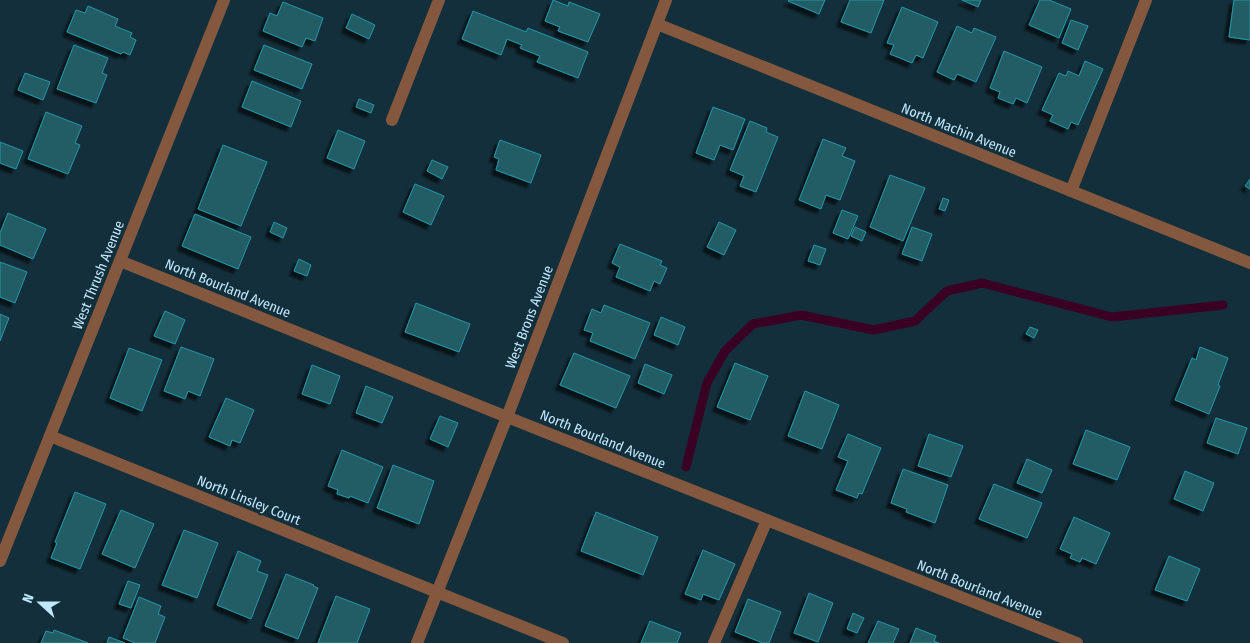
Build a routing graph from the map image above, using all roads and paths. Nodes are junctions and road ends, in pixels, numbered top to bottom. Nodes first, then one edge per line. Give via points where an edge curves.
1 (224, 0) edge
2 (439, 0) edge
3 (666, 0) edge
4 (1146, 0) edge
5 (657, 24) junction
6 (392, 120) dead end
7 (1071, 191) junction
8 (120, 261) junction
9 (1250, 263) edge
10 (507, 417) junction
11 (50, 436) junction
12 (767, 520) junction
13 (0, 561) edge
14 (438, 592) junction
15 (417, 643) edge
16 (563, 643) edge
17 (714, 643) edge
18 (1077, 643) edge

1 - 8 street, West Thrush Avenue
2 - 6 street
3 - 5 street, West Brons Avenue
4 - 7 street
5 - 7 street, North Machin Avenue
5 - 10 street, West Brons Avenue
7 - 9 street, North Machin Avenue
8 - 10 street, North Bourland Avenue
8 - 11 street, West Thrush Avenue
10 - 12 street, North Bourland Avenue
10 - 14 street, West Brons Avenue
11 - 13 street, West Thrush Avenue
11 - 14 street, North Linsley Court
12 - 17 street
12 - 18 street, North Bourland Avenue
14 - 15 street, West Brons Avenue
14 - 16 street, North Linsley Court

